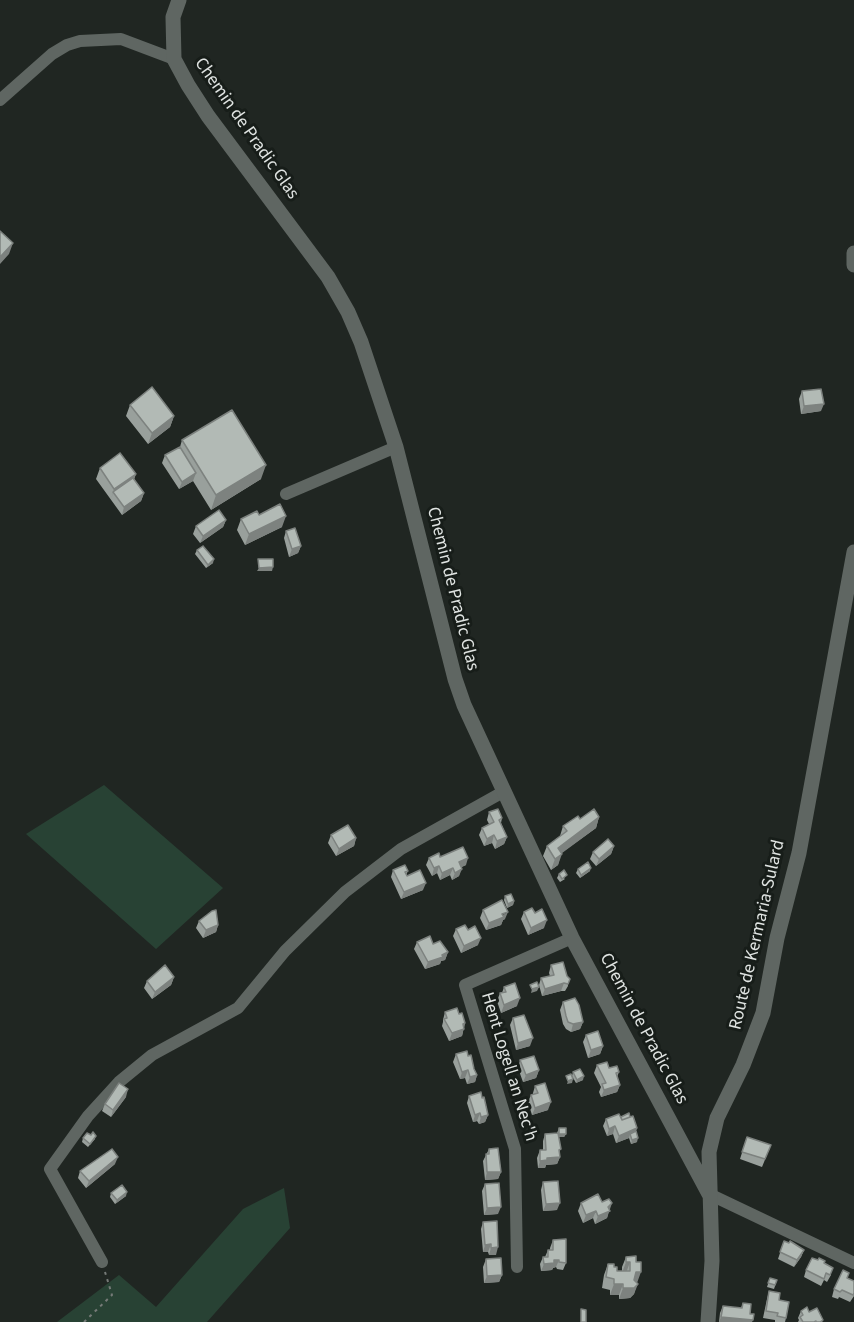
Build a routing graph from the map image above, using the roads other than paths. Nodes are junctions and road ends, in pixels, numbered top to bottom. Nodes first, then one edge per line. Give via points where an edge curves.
1 (180, 0) edge
2 (174, 59) junction
3 (0, 100) edge
4 (854, 253) edge
5 (854, 265) edge
6 (396, 447) junction
7 (286, 494) dead end
8 (854, 552) edge
9 (503, 792) junction
10 (572, 938) junction
11 (710, 1194) junction
12 (102, 1262) road end
13 (854, 1263) edge
14 (517, 1267) dead end
15 (708, 1322) edge

1 - 2 street, Chemin de Pradic Glas via 173,17
2 - 3 street via 121,39 80,41 52,54
2 - 6 street, Chemin de Pradic Glas via 208,116 328,277 361,342
4 - 5 street
6 - 7 street
6 - 9 street, Chemin de Pradic Glas via 458,690
8 - 11 street, Route de Kermaria-Sulard via 799,853 763,1013 717,1118 709,1152
9 - 10 street, Chemin de Pradic Glas
9 - 12 street via 401,849 345,892 285,951 238,1008 152,1055 119,1082 88,1116 50,1168
10 - 11 street, Chemin de Pradic Glas
10 - 14 street, Hent Logell an Nec'h via 465,985 516,1149
11 - 13 street
11 - 15 street, Route de Kermaria-Sulard via 712,1261

